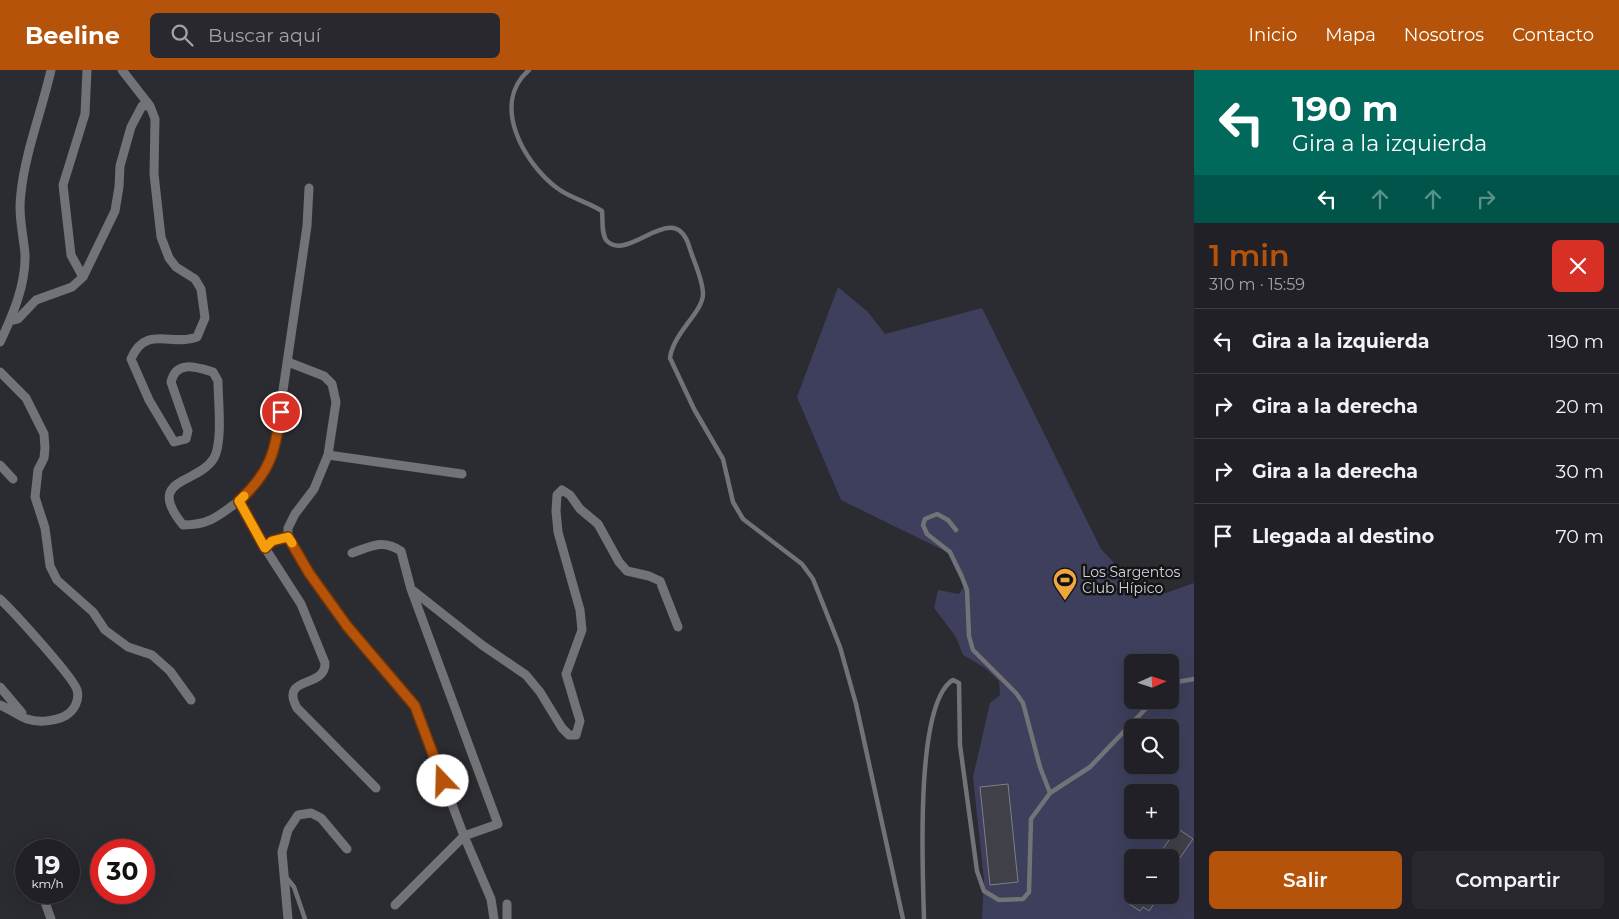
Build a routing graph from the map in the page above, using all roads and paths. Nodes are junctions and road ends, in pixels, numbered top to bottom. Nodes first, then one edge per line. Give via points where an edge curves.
1 (51, 70) edge
2 (87, 70) edge
3 (122, 70) edge
4 (529, 70) edge
5 (150, 106) junction
6 (309, 188) dead end
7 (83, 278) junction
8 (10, 321) junction
9 (0, 342) edge
10 (288, 362) junction
11 (0, 372) edge
12 (328, 455) junction
13 (0, 465) edge
14 (462, 474) dead end
15 (13, 479) dead end
16 (239, 501) junction
17 (956, 530) dead end
18 (288, 537) junction
19 (265, 548) junction
20 (352, 553) dead end
21 (411, 589) junction
22 (0, 598) edge
23 (678, 627) dead end
24 (1194, 679) edge
25 (1179, 682) edge
26 (0, 687) edge
27 (191, 700) dead end
28 (0, 705) edge
29 (1145, 709) edge
30 (27, 719) junction
31 (376, 788) dead end
32 (1050, 793) junction
33 (464, 836) junction
34 (347, 849) dead end
35 (284, 874) junction
36 (507, 904) dead end
37 (46, 905) dead end
38 (395, 905) dead end
39 (51, 919) edge
40 (288, 919) edge
41 (305, 919) edge
42 (494, 919) edge
43 (507, 919) edge
44 (903, 919) edge
45 (924, 919) edge

1 - 8 street via 26,161 20,217 24,264
2 - 7 street via 85,114 63,185 71,255
3 - 5 street
4 - 44 lane via 514,88 513,126 522,149 546,176 558,188 602,211 604,236 614,245 626,244 663,227 680,232 687,241 703,294 677,336 670,358 723,459 734,502 744,519 802,564 813,579 840,647 856,704
5 - 7 street via 142,106 131,127 120,166 120,186 114,211
5 - 16 street via 155,119 154,174 161,237 169,258 176,267 195,279 201,289 205,318 198,336 189,340 166,337 144,341 135,349 131,359 149,400 174,442 186,439 188,431 170,382 172,375 177,369 192,365 213,372 218,381 218,446 214,458 207,466 175,485 170,494 172,512 183,525 200,525
6 - 10 street via 307,226
7 - 8 street via 72,287 36,300 18,319
8 - 9 street
10 - 12 street via 324,376 332,384 336,402
10 - 16 street via 274,452 266,470
11 - 27 street via 26,398 44,434 45,453 38,470 35,497 45,528 50,566 57,580 93,612 105,630 128,647 152,655 170,671
12 - 14 street
12 - 18 street via 314,489 288,528
13 - 15 street
16 - 19 street
17 - 32 lane via 948,520 936,514 925,519 923,525 927,534 950,552 967,590 969,636 973,650 1023,704
18 - 19 street via 272,541
18 - 33 street via 347,626 415,706
19 - 31 street via 301,604 325,663 320,676 296,687 292,700 296,708
20 - 21 street via 377,544 391,544 401,551
21 - 23 street via 526,675 569,735 576,735 580,721 566,674 582,630 580,610 558,532 557,495 562,490 570,494 580,509 598,524 627,571 660,581
21 - 33 street via 498,824
22 - 30 street via 77,688 75,706 67,714 58,719
24 - 25 lane
26 - 30 street
28 - 30 street
29 - 32 lane via 1090,767
32 - 45 lane via 1030,822 1029,892 1023,899 998,900 990,896 984,891 977,871 960,745 959,683 953,680 946,684 932,718 925,764
33 - 38 street
33 - 42 street via 491,899
34 - 35 street via 321,818 311,813 298,815 288,830 282,852
35 - 40 street
35 - 41 lane via 294,887
36 - 43 street
37 - 39 street

